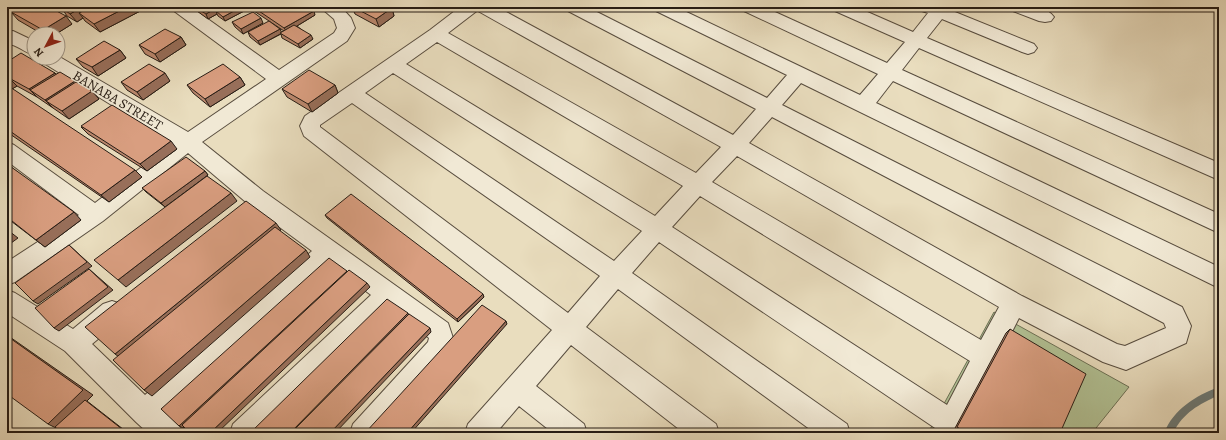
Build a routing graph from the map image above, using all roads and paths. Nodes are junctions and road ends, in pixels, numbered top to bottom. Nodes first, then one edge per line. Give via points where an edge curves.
1 (180, 7) edge
2 (471, 7) edge
3 (484, 7) edge
4 (574, 7) edge
5 (662, 7) edge
6 (750, 7) edge
7 (841, 7) edge
8 (1019, 7) edge
9 (339, 9) edge
10 (937, 9) edge
11 (1045, 17) dead end
12 (436, 34) junction
13 (7, 38) edge
14 (917, 40) junction
15 (26, 44) edge
16 (1028, 48) dead end
17 (392, 64) junction
18 (61, 66) edge
19 (891, 71) junction
20 (799, 73) junction
21 (278, 79) junction
22 (352, 93) junction
23 (863, 105) junction
24 (770, 108) junction
25 (188, 142) junction
26 (734, 145) junction
27 (7, 150) edge
28 (1219, 172) edge
29 (698, 184) junction
30 (254, 197) junction
31 (236, 212) edge
32 (95, 214) junction
33 (1219, 224) edge
34 (657, 229) junction
35 (328, 250) junction
36 (615, 274) junction
37 (7, 275) edge
38 (1219, 278) edge
39 (389, 294) junction
40 (128, 299) edge
41 (7, 300) edge
42 (1014, 303) junction
43 (567, 329) junction
44 (74, 343) junction
45 (987, 357) junction
46 (517, 388) junction
47 (144, 413) junction
48 (948, 428) edge
49 (169, 433) edge
50 (243, 433) edge
51 (363, 433) edge
52 (478, 433) edge
53 (574, 433) edge
54 (706, 433) edge
55 (837, 433) edge

1 - 21 street
2 - 12 street
3 - 26 street
4 - 24 street
5 - 20 street
6 - 19 street
7 - 14 street
8 - 11 street
9 - 21 street via 346,28 341,37
10 - 14 street
10 - 16 street
12 - 17 street
12 - 29 street
13 - 15 street via 13,37
14 - 19 street
14 - 28 street
17 - 22 street
17 - 34 street
18 - 25 street, BANABA STREET
19 - 23 street
19 - 33 street
20 - 23 street
20 - 24 street
21 - 25 street
22 - 36 street
22 - 43 street via 312,121 311,131
23 - 38 street
24 - 26 street
24 - 42 street via 1173,315 1180,326 1177,335 1126,358 1112,354
25 - 30 street, BANABA STREET
25 - 32 street
26 - 29 street
26 - 42 street
27 - 32 street
29 - 34 street
29 - 45 street
30 - 31 street
30 - 35 street, BANABA STREET
32 - 37 street
34 - 36 street
34 - 48 street
35 - 39 street, BANABA STREET
35 - 47 street
36 - 43 street
36 - 55 street
39 - 50 street
39 - 51 street, BANABA STREET via 439,331 441,338 439,347
40 - 44 street
41 - 44 street
42 - 45 street
43 - 46 street
43 - 54 street
44 - 47 street
45 - 48 street
46 - 52 street
46 - 53 street
47 - 49 street

